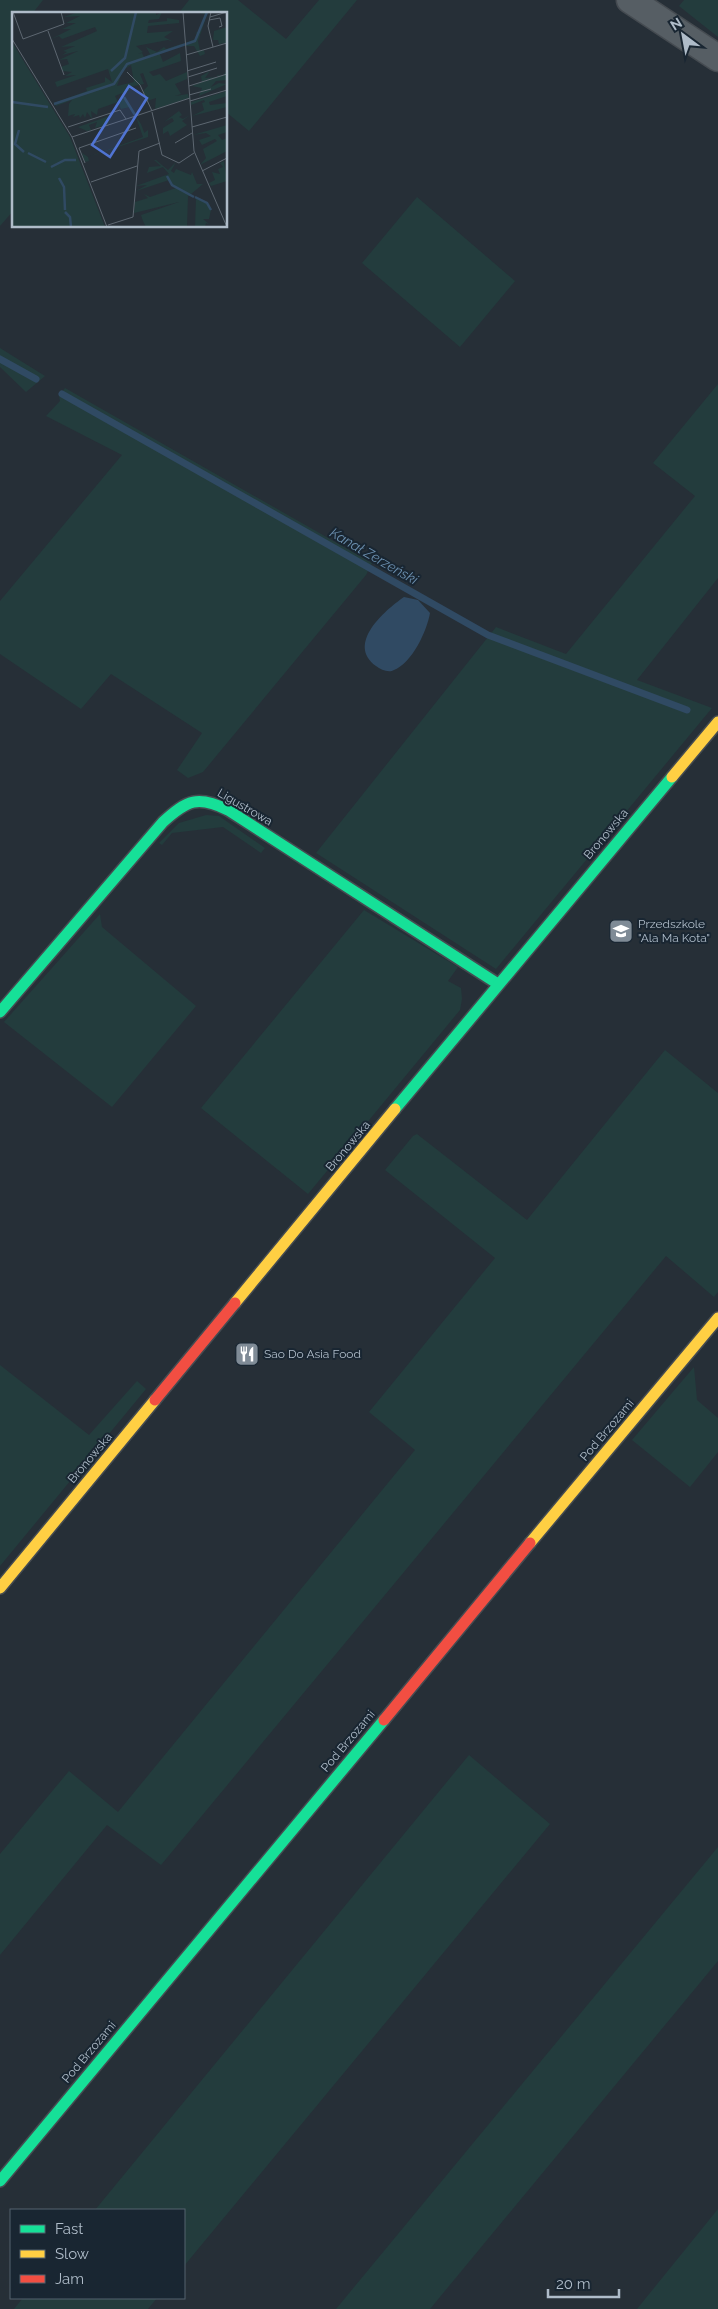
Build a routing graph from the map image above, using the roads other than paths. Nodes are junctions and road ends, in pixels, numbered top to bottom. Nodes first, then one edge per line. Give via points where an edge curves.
1 (630, 0) edge
2 (718, 58) edge
3 (718, 722) edge
4 (498, 984) junction
5 (0, 1012) edge
6 (718, 1318) edge
7 (0, 1588) edge
8 (0, 2181) edge

1 - 2 street
3 - 4 street, Bronowska
4 - 5 street, Ligustrowa via 228,810 201,799 180,808 163,822
4 - 7 street, Bronowska
6 - 8 street, Pod Brzozami

